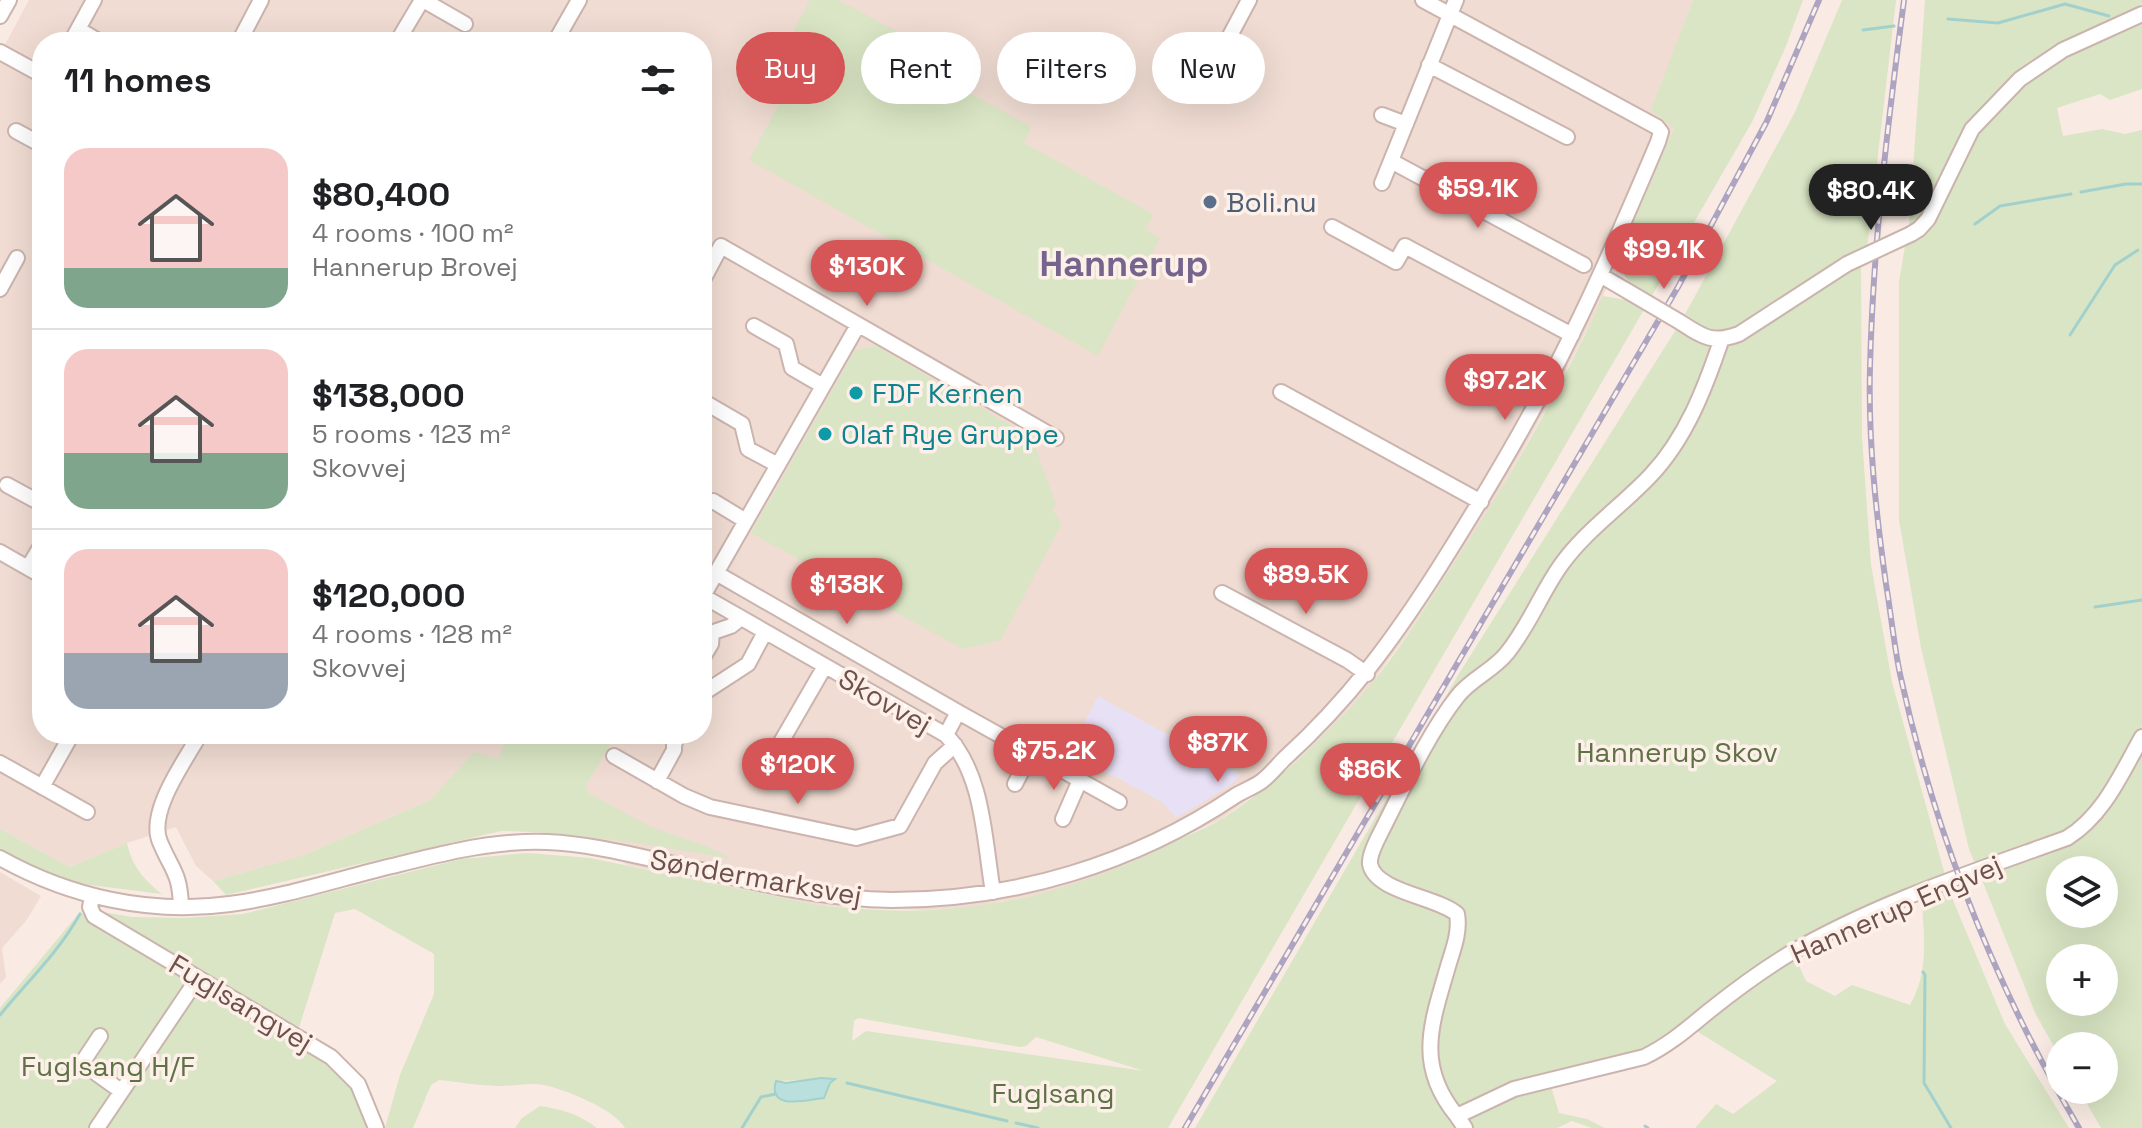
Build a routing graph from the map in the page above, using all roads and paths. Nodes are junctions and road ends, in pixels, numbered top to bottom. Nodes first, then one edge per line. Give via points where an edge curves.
1 (9, 0) edge
2 (94, 0) edge
3 (261, 0) edge
4 (422, 0) edge
5 (579, 0) edge
6 (1249, 0) edge
7 (1423, 0) edge
8 (1456, 0) edge
9 (2142, 14) edge
10 (1450, 15) junction
11 (0, 16) edge
12 (465, 24) dead end
13 (76, 32) edge
14 (244, 32) edge
15 (403, 32) edge
16 (561, 32) edge
17 (1232, 32) edge
18 (0, 52) edge
19 (1429, 65) junction
20 (32, 70) edge
21 (1382, 115) dead end
22 (1406, 124) junction
23 (16, 131) dead end
24 (1567, 137) dead end
25 (32, 140) edge
26 (1391, 161) junction
27 (1382, 183) dead end
28 (1332, 227) dead end
29 (1578, 257) dead end
30 (17, 258) dead end
31 (712, 263) edge
32 (1600, 275) junction
33 (0, 289) edge
34 (858, 325) junction
35 (754, 326) dead end
36 (1572, 335) junction
37 (1721, 341) junction
38 (823, 386) junction
39 (1281, 392) dead end
40 (712, 406) edge
41 (1056, 438) dead end
42 (778, 465) junction
43 (7, 485) dead end
44 (32, 499) edge
45 (712, 501) edge
46 (1481, 502) junction
47 (746, 521) junction
48 (0, 552) edge
49 (32, 570) edge
50 (716, 573) junction
51 (712, 580) edge
52 (1222, 593) dead end
53 (712, 601) edge
54 (741, 618) junction
55 (712, 632) edge
56 (765, 632) junction
57 (825, 666) junction
58 (1367, 674) junction
59 (712, 687) edge
60 (958, 712) junction
61 (2142, 737) edge
62 (951, 740) junction
63 (66, 744) edge
64 (195, 744) edge
65 (674, 744) edge
66 (1031, 753) junction
67 (614, 756) dead end
68 (0, 763) edge
69 (766, 768) dead end
70 (1080, 780) junction
71 (657, 781) junction
72 (1015, 784) dead end
73 (42, 787) junction
74 (1119, 802) dead end
75 (87, 812) dead end
76 (1063, 819) dead end
77 (0, 858) edge
78 (993, 892) junction
79 (92, 897) junction
80 (181, 907) junction
81 (198, 978) junction
82 (100, 1036) dead end
83 (121, 1091) junction
84 (1461, 1122) edge
85 (97, 1128) edge
86 (376, 1128) edge

1 - 11 street
2 - 13 street
3 - 14 street
4 - 12 street
4 - 15 street
5 - 16 street
6 - 17 street
7 - 10 street
8 - 10 street
9 - 37 street, bridge via 2063,50 2020,79 1972,129 1928,219 1911,234 1847,264
10 - 19 street
10 - 32 street, Søndermarksvej via 1661,132
18 - 20 street
19 - 22 street
19 - 24 street
21 - 22 street
22 - 26 street
23 - 25 street
26 - 27 street
26 - 29 street
28 - 36 street via 1396,262 1405,246
30 - 33 street
31 - 34 street via 721,246
32 - 36 street, Søndermarksvej
32 - 37 street, bridge via 1698,334
34 - 38 street, Skovvej
34 - 41 street
35 - 38 street via 786,344 792,368
36 - 46 street, Søndermarksvej
37 - 84 street via 1704,388 1670,452 1568,556 1508,653 1460,693 1445,713 1371,855 1370,865 1387,883 1457,914 1457,937 1429,1055 1435,1084
38 - 42 street, Skovvej
39 - 46 street
40 - 42 street via 742,424 748,449
42 - 47 street, Skovvej
43 - 44 street
45 - 47 street
46 - 58 street, Søndermarksvej
47 - 50 street, Skovvej
48 - 49 street
50 - 51 street, Skovvej
50 - 60 street, Skovvej
52 - 58 street
53 - 54 street, Skovvej
54 - 55 street
54 - 56 street, Skovvej
56 - 57 street, Skovvej
56 - 59 street via 748,664
57 - 62 street, Skovvej
57 - 69 street, Skovvej
58 - 78 street, Søndermarksvej via 1260,782 1212,812 1098,865
60 - 62 street, Skovvej
60 - 66 street, Skovvej
61 - 84 street, Hannerup Engvej via 2096,815 2067,838 1928,889 1821,936 1644,1057 1514,1089
62 - 71 street, Skovvej via 900,826 856,838 710,807
62 - 78 street, Skovvej via 973,775
63 - 73 street
64 - 80 street via 157,816 160,843 177,871
65 - 71 street
66 - 70 street, Skovvej
66 - 72 street
67 - 71 street, Skovvej
68 - 73 street
70 - 74 street, Skovvej
70 - 76 street
73 - 75 street
77 - 79 street, Søndermarksvej
78 - 80 street, Søndermarksvej via 930,899 833,896 593,847 530,842 465,848 249,901
79 - 80 street, Søndermarksvej
79 - 81 street, Fuglsangvej via 94,916
81 - 83 street
81 - 86 street, Fuglsangvej via 345,1069 358,1084
82 - 83 street via 82,1063
83 - 85 street

